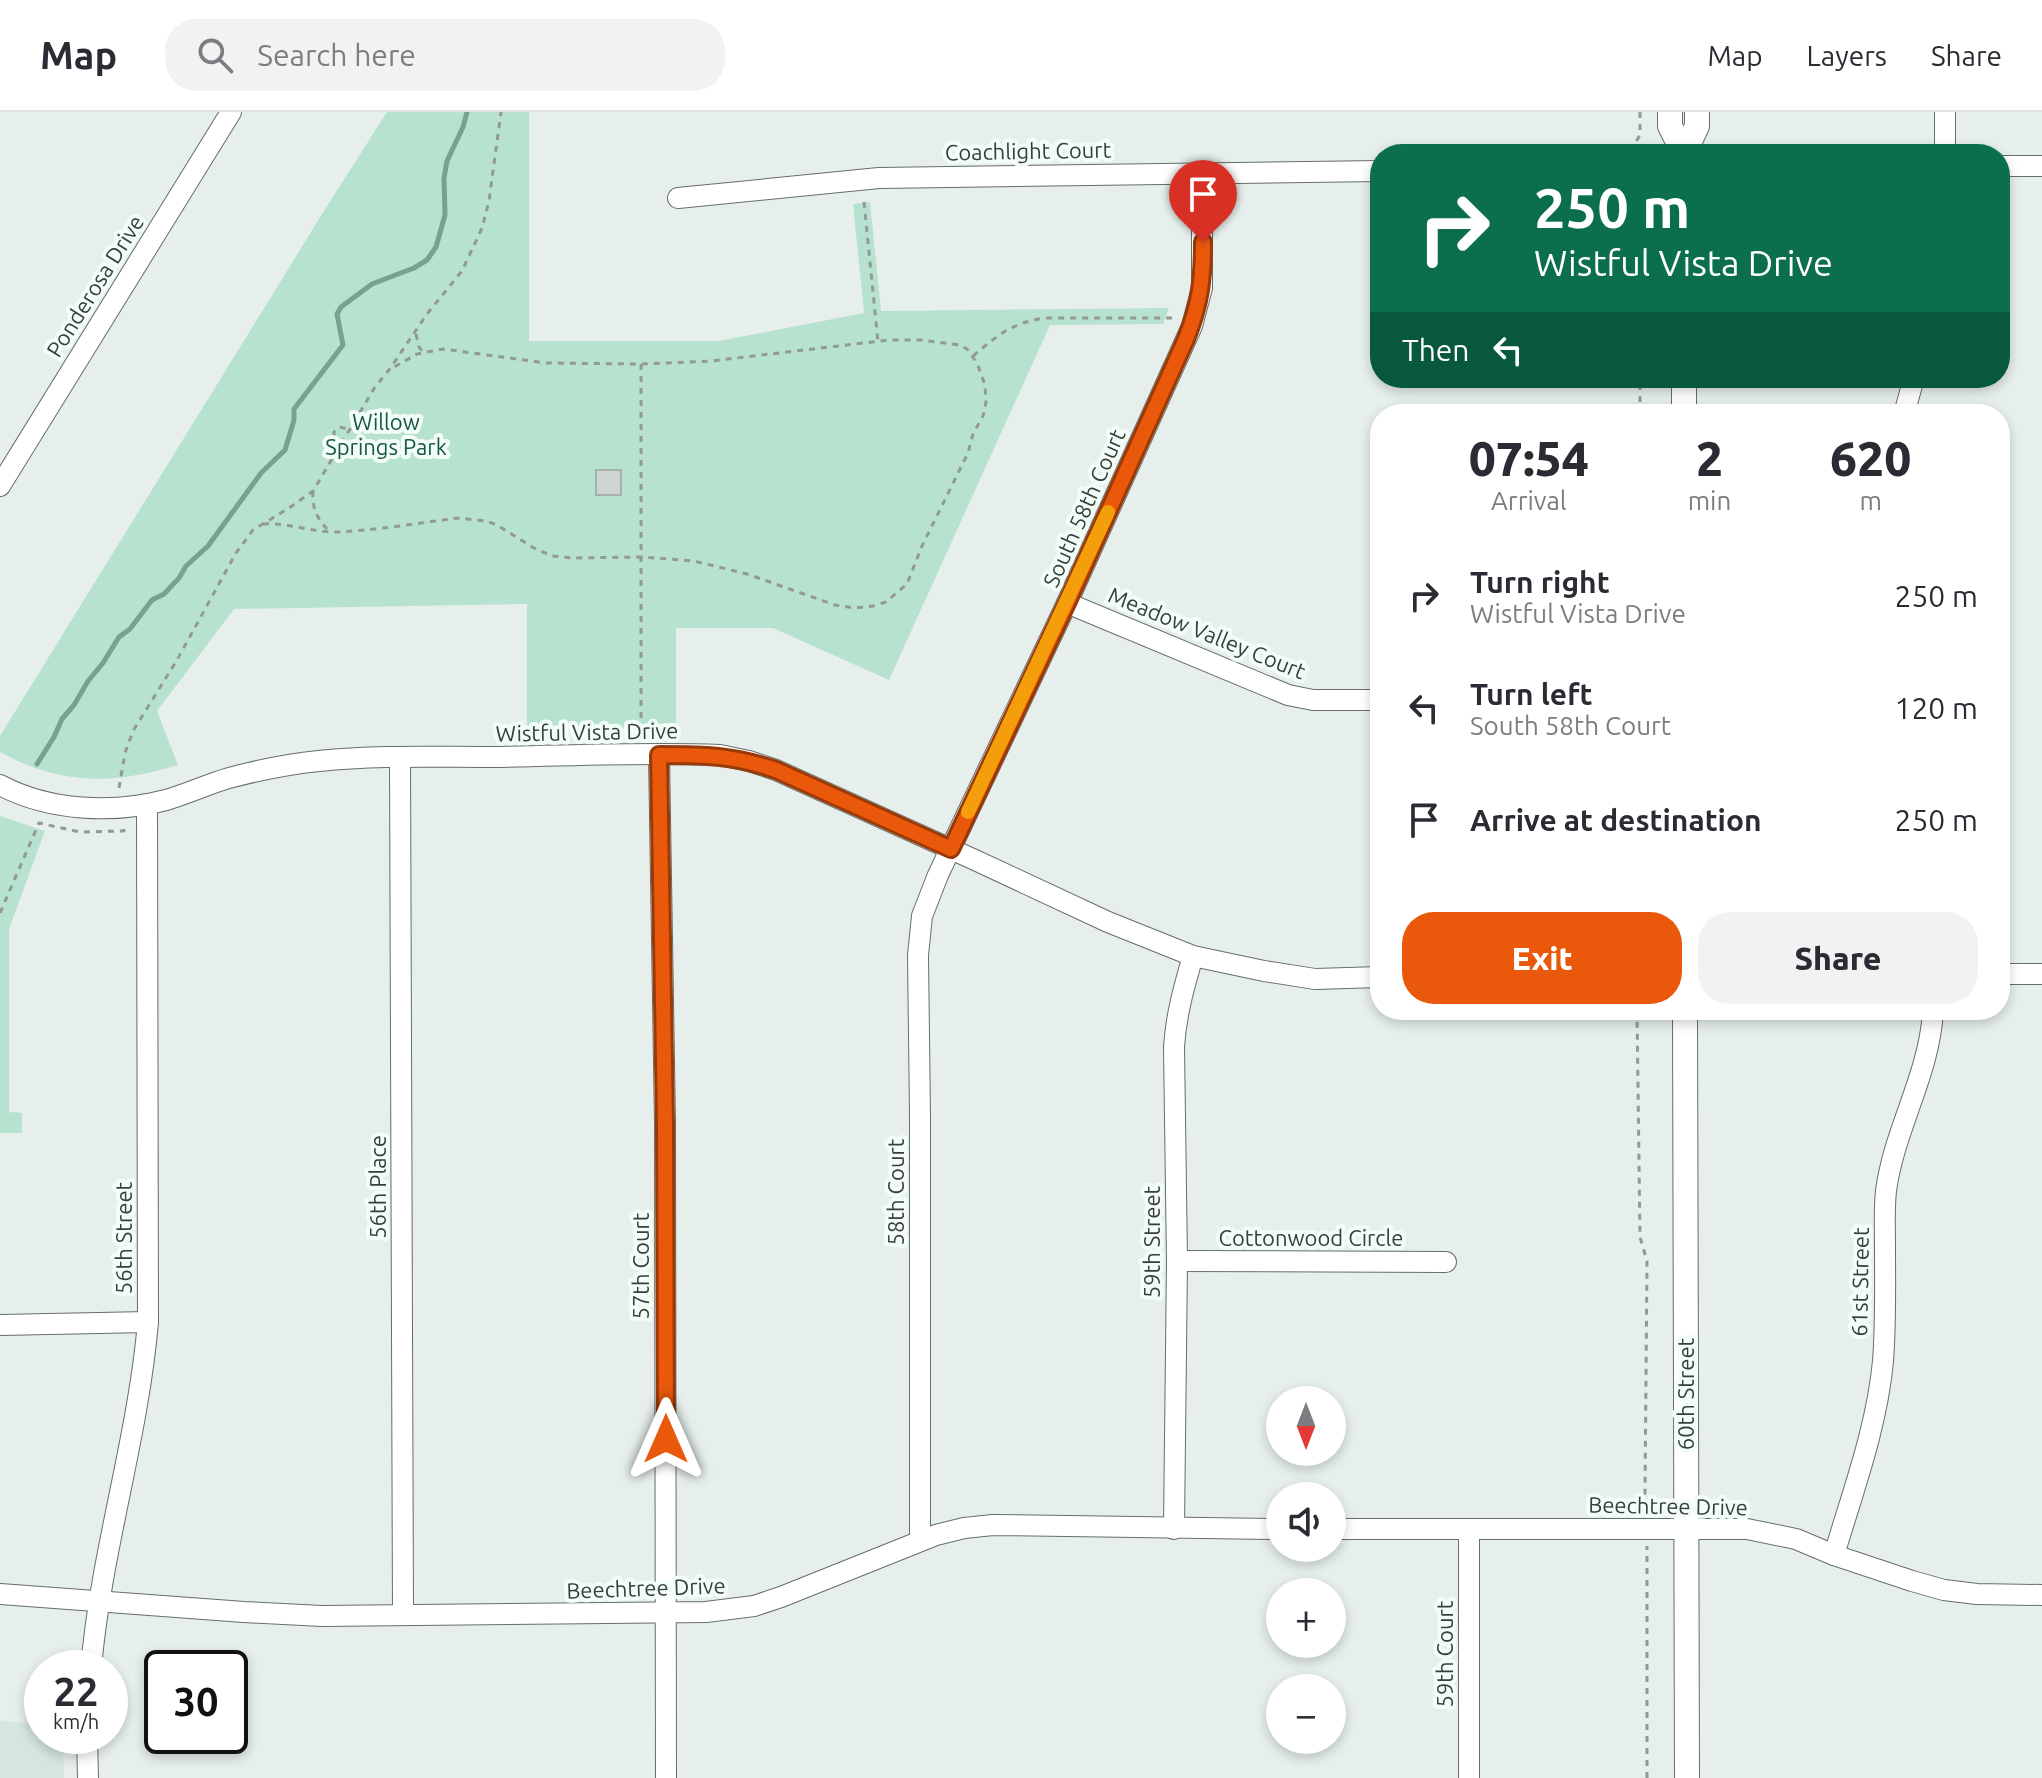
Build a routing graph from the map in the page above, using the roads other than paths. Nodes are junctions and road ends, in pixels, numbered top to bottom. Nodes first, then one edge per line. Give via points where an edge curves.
1 (231, 112) edge
2 (1670, 112) edge
3 (1697, 112) edge
4 (1945, 112) edge
5 (1679, 144) edge
6 (1689, 144) edge
7 (1945, 144) edge
8 (2010, 166) edge
9 (2042, 166) edge
10 (1370, 171) edge
11 (1202, 173) junction
12 (678, 198) dead end
13 (0, 486) edge
14 (1067, 603) junction
15 (1370, 700) edge
16 (651, 755) junction
17 (400, 758) junction
18 (0, 785) edge
19 (147, 804) junction
20 (951, 849) junction
21 (1193, 956) junction
22 (2010, 974) edge
23 (2042, 974) edge
24 (1370, 977) edge
25 (1685, 1020) edge
26 (1931, 1020) edge
27 (1177, 1261) junction
28 (1446, 1262) dead end
29 (148, 1322) junction
30 (0, 1325) edge
31 (1174, 1529) junction
32 (1266, 1529) edge
33 (1346, 1529) edge
34 (1469, 1529) junction
35 (1686, 1529) junction
36 (920, 1540) junction
37 (1834, 1555) junction
38 (0, 1594) edge
39 (2042, 1595) edge
40 (99, 1601) junction
41 (666, 1613) junction
42 (403, 1615) junction
43 (93, 1650) edge
44 (87, 1754) edge
45 (88, 1778) edge
46 (666, 1778) edge
47 (1469, 1778) edge
48 (1687, 1778) edge

1 - 13 street, Ponderosa Drive
2 - 5 street
3 - 6 street
4 - 7 street
8 - 9 street
10 - 11 street, Coachlight Court
11 - 12 street, Coachlight Court via 879,178
11 - 14 street, South 58th Court via 1202,288 1192,326
14 - 15 street, Meadow Valley Court via 1288,695
14 - 20 street, South 58th Court
16 - 17 street, Wistful Vista Drive
16 - 20 street, Wistful Vista Drive via 720,755 749,761
16 - 41 street, 57th Court via 665,1123
17 - 19 street, Wistful Vista Drive via 272,768
17 - 42 street, 56th Place
18 - 19 street, Wistful Vista Drive via 69,806
19 - 29 street, 56th Street
20 - 21 street, Wistful Vista Drive
20 - 36 street, 58th Court via 922,916 918,942
21 - 24 street, Wistful Vista Drive via 1315,979
21 - 27 street, 59th Street via 1174,1037
22 - 23 street
25 - 35 street, 60th Street
26 - 37 street, 61st Street via 1886,1195 1883,1362 1876,1409
27 - 28 street, Cottonwood Circle
27 - 31 street, 59th Street
29 - 30 street
29 - 40 street, 56th Street
31 - 32 street, Beechtree Drive
31 - 36 street, Beechtree Drive via 993,1525
33 - 34 street, Beechtree Drive
34 - 35 street, Beechtree Drive
34 - 47 street, 59th Court
35 - 37 street, Beechtree Drive via 1747,1529 1796,1539
35 - 48 street, 60th Street
36 - 41 street, Beechtree Drive via 754,1606
37 - 39 street, Beechtree Drive via 1944,1590
38 - 40 street, Beechtree Drive
40 - 42 street, Beechtree Drive via 322,1616
40 - 43 street, 56th Street
41 - 42 street, Beechtree Drive
41 - 46 street, 57th Court
44 - 45 street

